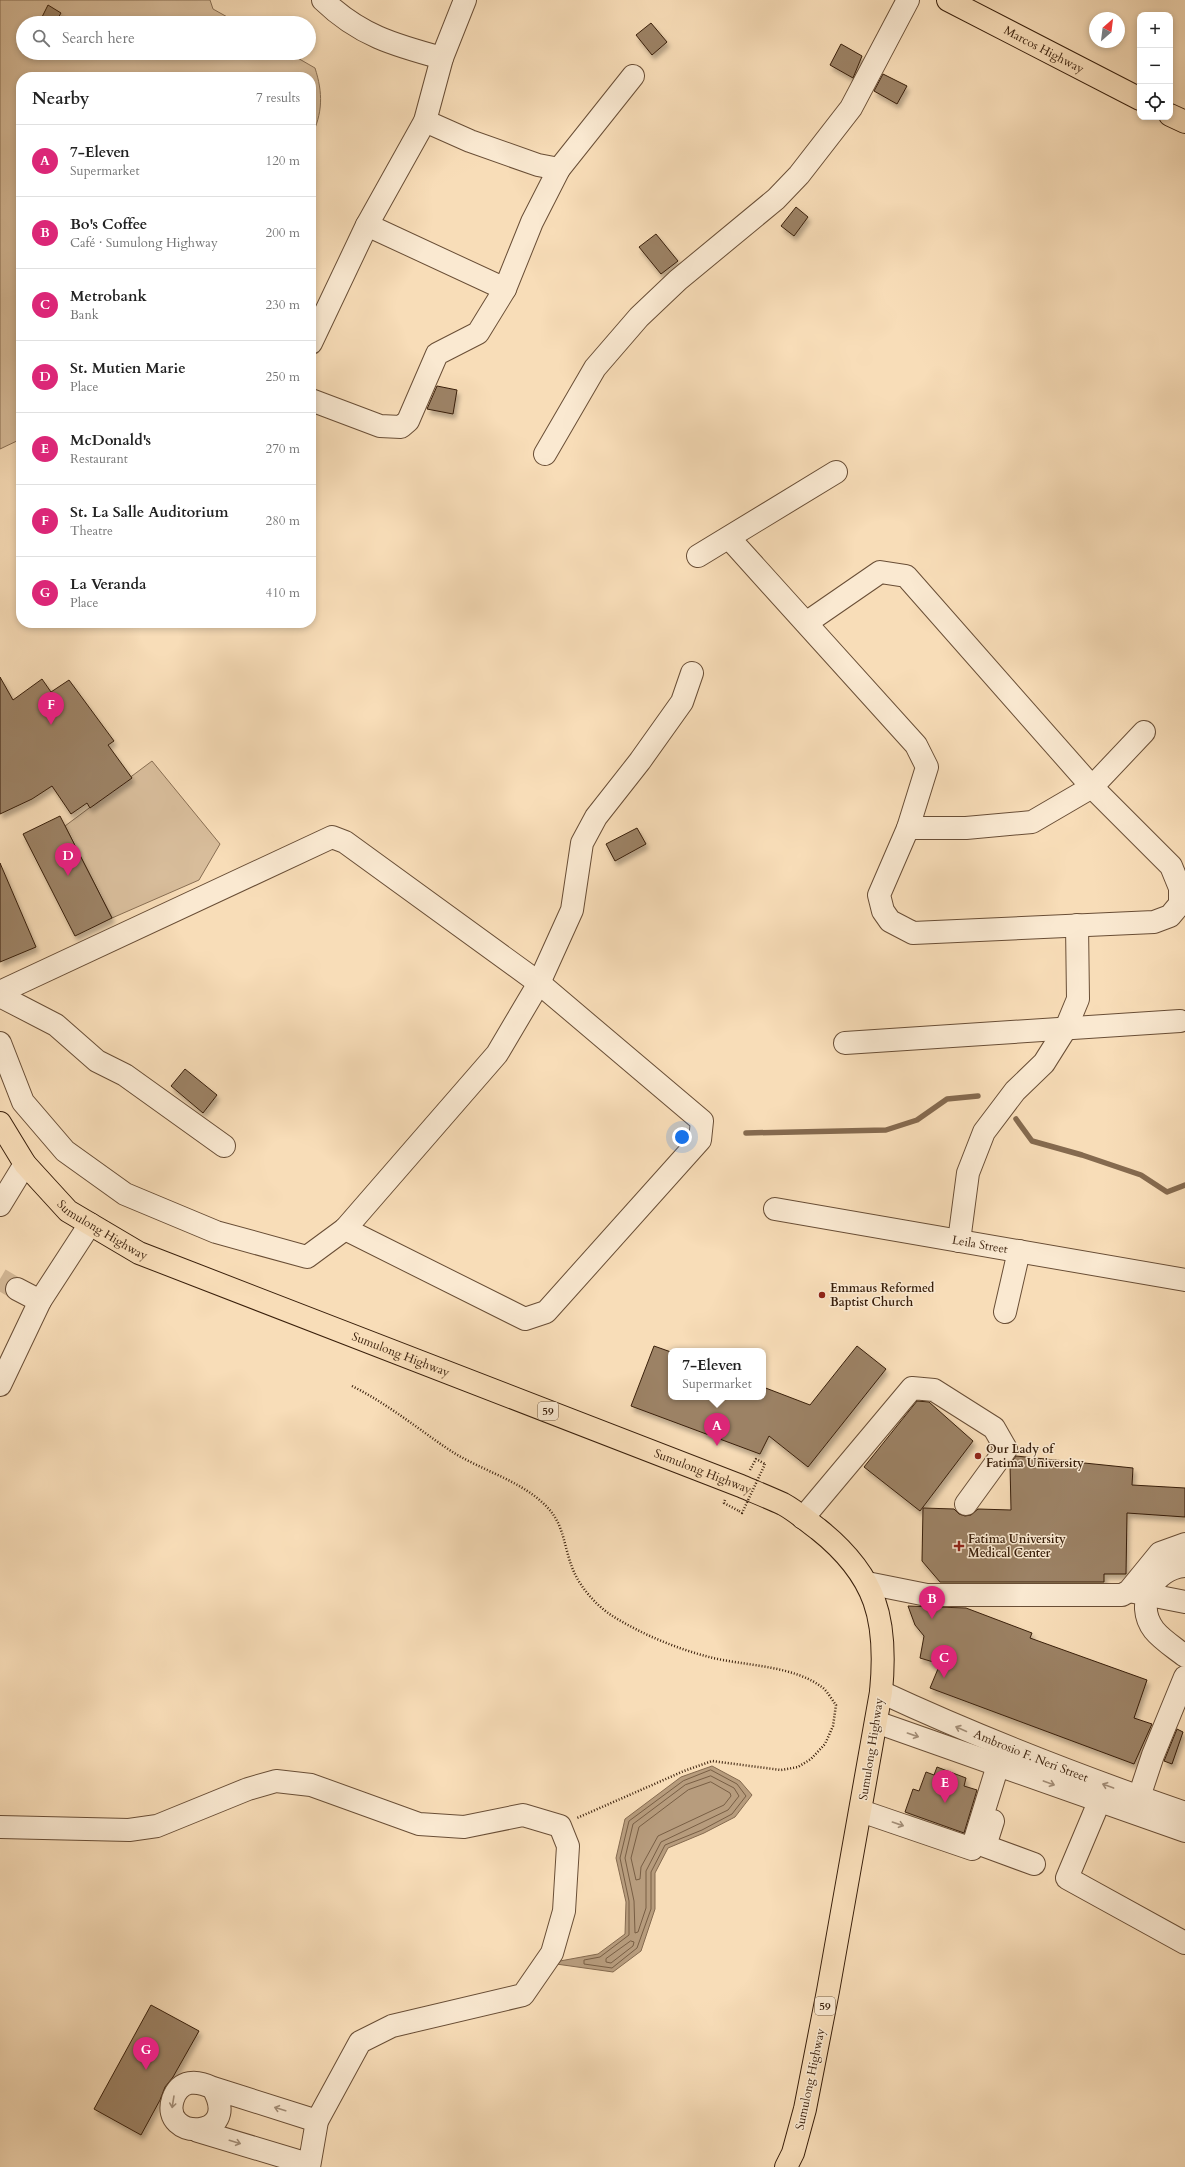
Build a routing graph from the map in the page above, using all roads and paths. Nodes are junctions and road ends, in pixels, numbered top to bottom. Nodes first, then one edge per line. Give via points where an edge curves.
1 (323, 0) edge
2 (465, 0) edge
3 (908, 0) edge
4 (948, 0) edge
5 (442, 58) junction
6 (633, 76) dead end
7 (1137, 97) edge
8 (1173, 116) edge
9 (425, 121) junction
10 (1185, 122) edge
11 (559, 169) junction
12 (366, 225) junction
13 (505, 289) junction
14 (316, 332) edge
15 (316, 402) edge
16 (545, 454) dead end
17 (836, 472) dead end
18 (729, 538) junction
19 (698, 556) dead end
20 (806, 623) junction
21 (692, 673) dead end
22 (1144, 732) dead end
23 (1092, 787) junction
24 (908, 828) junction
25 (1077, 924) junction
26 (539, 983) junction
27 (0, 992) edge
28 (0, 996) edge
29 (1180, 1021) dead end
30 (1066, 1028) junction
31 (0, 1043) edge
32 (845, 1043) dead end
33 (0, 1123) edge
34 (224, 1146) dead end
35 (25, 1164) junction
36 (0, 1205) edge
37 (775, 1209) dead end
38 (90, 1224) junction
39 (345, 1229) junction
40 (959, 1241) junction
41 (1019, 1251) junction
42 (1185, 1280) edge
43 (17, 1289) tunnel mouth
44 (40, 1301) junction
45 (1005, 1312) dead end
46 (0, 1385) edge
47 (352, 1386) dead end
48 (765, 1464) dead end
49 (966, 1504) dead end
50 (739, 1511) dead end
51 (804, 1518) junction
52 (1185, 1544) edge
53 (1185, 1566) edge
54 (867, 1583) junction
55 (1139, 1593) junction
56 (1185, 1602) edge
57 (1185, 1656) edge
58 (1185, 1677) edge
59 (881, 1692) junction
60 (876, 1722) junction
61 (1013, 1766) junction
62 (1139, 1797) junction
63 (1098, 1802) junction
64 (861, 1811) junction
65 (1185, 1813) edge
66 (560, 1826) junction
67 (0, 1827) edge
68 (1185, 1831) edge
69 (1034, 1864) dead end
70 (1185, 1943) edge
71 (213, 2088) junction
72 (317, 2121) junction
73 (198, 2131) junction
74 (309, 2166) edge
75 (786, 2167) edge

1 - 5 street via 341,17 380,40
2 - 5 street
3 - 16 street via 851,108 804,169 776,199 678,280 639,317 595,368
4 - 7 main road, Marcos Highway
5 - 9 street
6 - 11 street
8 - 10 main road
9 - 11 street via 470,141 538,165
9 - 12 street
11 - 13 street via 532,222
12 - 13 street
12 - 14 street
13 - 15 street via 478,333 437,354 408,421 401,427 380,426
17 - 18 street
18 - 19 street
18 - 20 street
20 - 23 street via 880,572 906,576
20 - 24 street via 916,745 927,766
21 - 26 street via 682,702 596,817 582,843 572,910
22 - 23 street
23 - 24 street via 1032,822 966,828
23 - 25 street via 1171,866 1180,888 1180,904 1170,916 1154,922
24 - 25 street via 879,895 883,911 890,921 913,933 973,932
25 - 30 street via 1078,999
26 - 27 street via 344,842 332,837
26 - 39 street via 497,1054
26 - 39 street via 702,1121 700,1140 546,1312 525,1319
28 - 34 street via 56,1024 97,1061 125,1075
29 - 30 street
30 - 32 street
30 - 40 street via 1044,1063 1015,1091 984,1132 968,1173
31 - 39 street via 23,1102 65,1150 126,1194 216,1232 307,1256
33 - 35 main road, Sumulong Highway / 59
35 - 36 street
35 - 38 main road, Sumulong Highway / 59 via 68,1211
37 - 40 street, Leila Street
38 - 44 street
38 - 51 main road, Sumulong Highway / 59 via 139,1253 741,1486 784,1505
40 - 41 street, Leila Street
41 - 42 street, Leila Street
41 - 45 street
43 - 44 street
44 - 46 street
47 - 66 path via 395,1410 452,1451 525,1490 548,1508 561,1526 574,1572 588,1594 611,1615 664,1643 711,1657 796,1674 824,1689 836,1705 833,1726 825,1744 811,1759 798,1767 781,1770 712,1761
48 - 50 path, bridge via 742,1513
49 - 51 street via 1006,1449 994,1428 934,1390 912,1388
51 - 54 main road, Sumulong Highway / 59 via 851,1560
52 - 55 street via 1160,1553
53 - 55 street via 1174,1567
54 - 55 street via 927,1595 1104,1596
54 - 59 main road, Sumulong Highway / 59 via 876,1604 882,1632
55 - 56 street
55 - 57 street via 1154,1630
58 - 62 street
59 - 60 main road, Sumulong Highway / 59
61 -> 59 street, Ambrosio F. Neri Street via 964,1731
60 -> 61 street, Ambrosio F. Neri Street
60 - 64 main road, Sumulong Highway / 59
62 -> 61 street, Ambrosio F. Neri Street
61 -> 63 street, Ambrosio F. Neri Street
64 -> 61 street via 972,1848
61 - 69 street via 985,1846
62 - 65 street, Ambrosio F. Neri Street
63 - 68 street, Ambrosio F. Neri Street
63 - 70 street via 1067,1878
64 - 75 main road, Sumulong Highway / 59 via 805,2110 793,2153
66 - 67 street via 523,1815 464,1827 419,1824 311,1785 276,1781 248,1789 157,1826 136,1829
66 - 72 street via 568,1846 564,1911 552,1953 523,1995 392,2026 360,2042
72 -> 71 street
71 - 73 street via 220,2101 219,2114 211,2126
71 -> 73 street via 200,2082 186,2083 176,2092 171,2105 174,2119 184,2128
72 - 74 street
73 -> 74 street

